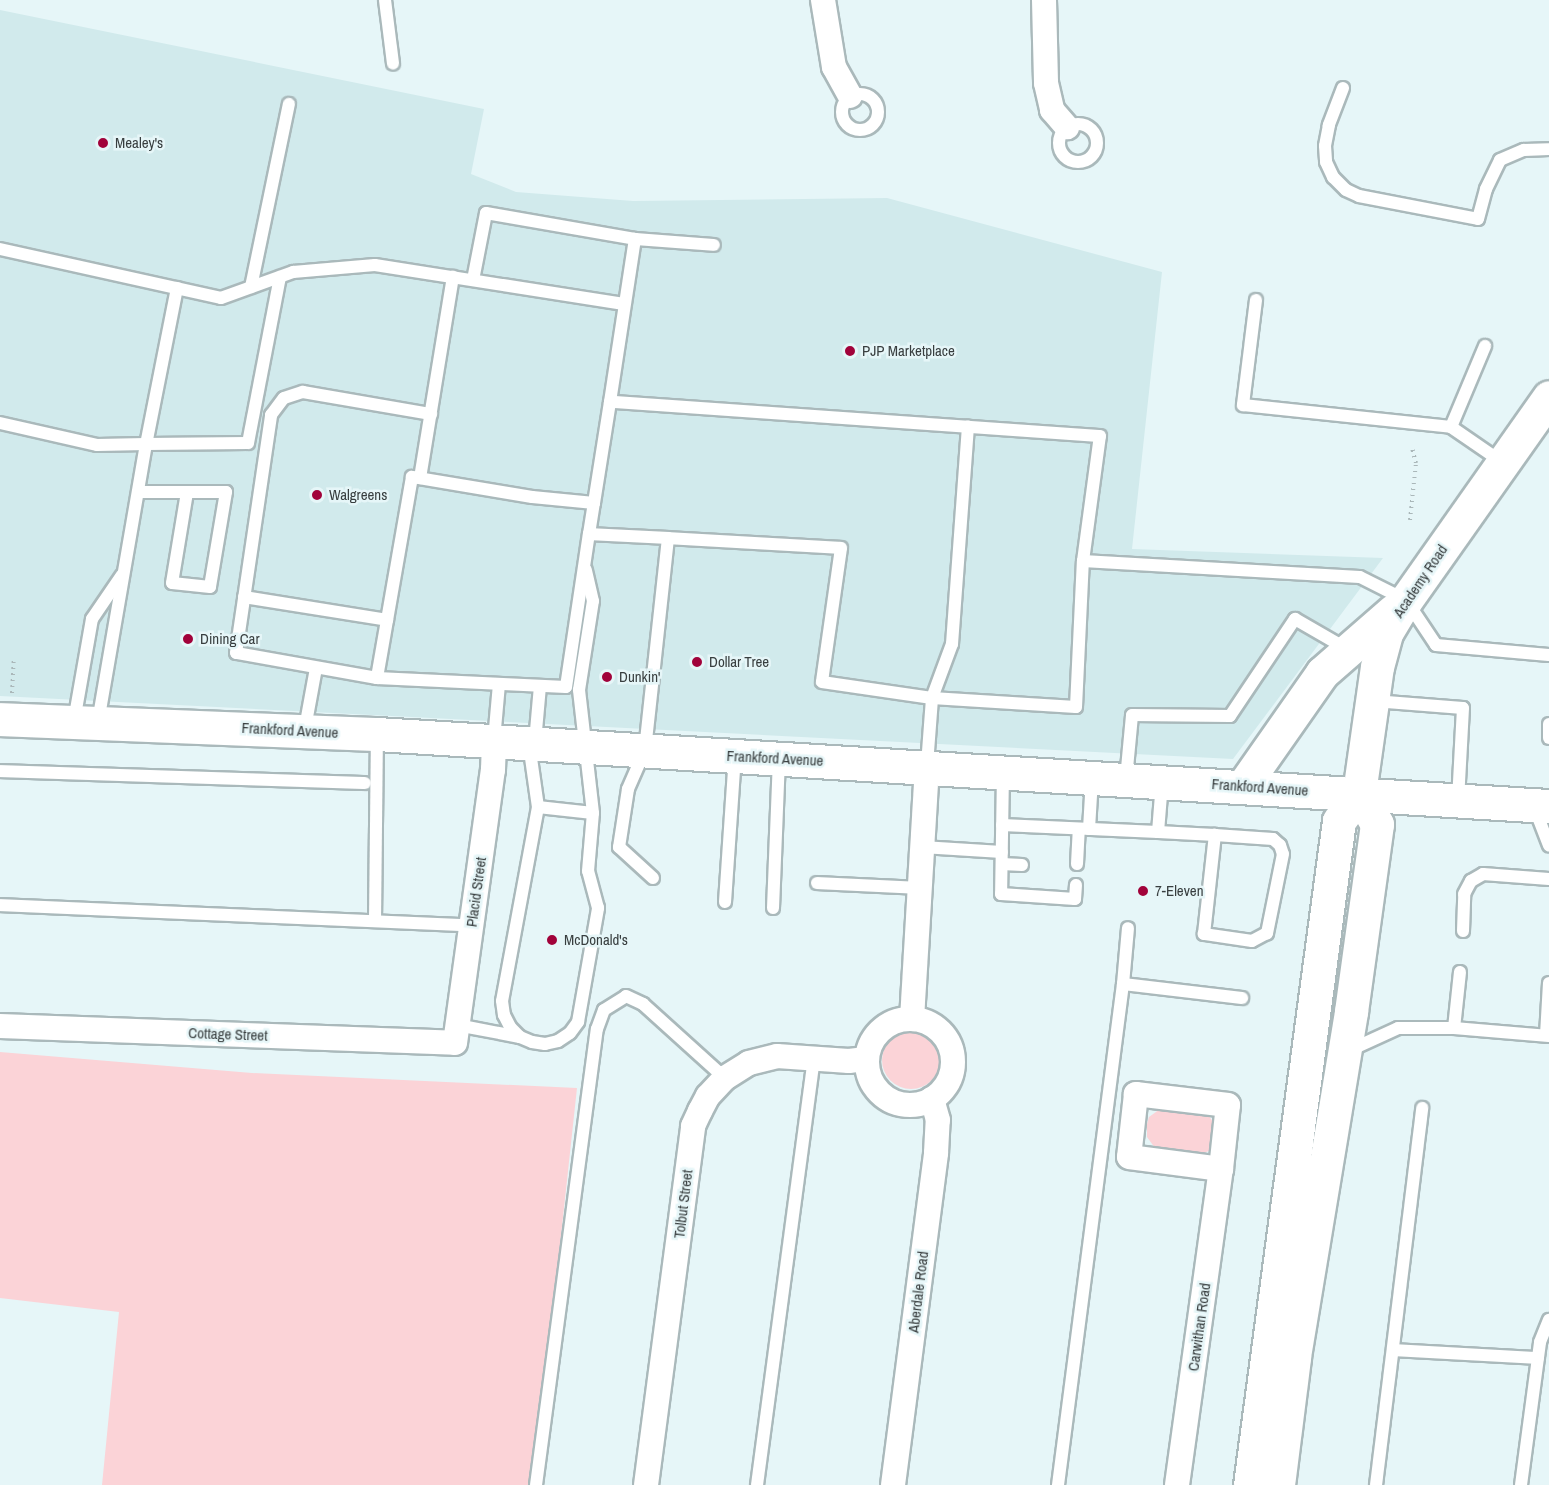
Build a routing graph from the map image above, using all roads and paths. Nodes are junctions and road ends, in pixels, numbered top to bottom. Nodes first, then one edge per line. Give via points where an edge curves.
1 (385, 0) edge
2 (823, 0) edge
3 (1044, 0) edge
4 (393, 63) dead end
5 (1343, 88) dead end
6 (850, 96) dead end
7 (289, 104) dead end
8 (1067, 128) dead end
9 (1549, 150) edge
10 (635, 239) junction
11 (714, 245) dead end
12 (0, 249) edge
13 (280, 277) junction
14 (453, 277) junction
15 (473, 280) junction
16 (251, 287) junction
17 (177, 288) junction
18 (1257, 300) dead end
19 (624, 304) junction
20 (1485, 346) dead end
21 (1549, 398) edge
22 (610, 402) junction
23 (431, 414) junction
24 (0, 423) edge
25 (968, 427) junction
26 (1451, 427) junction
27 (146, 444) junction
28 (1412, 448) dead end
29 (1503, 463) junction
30 (420, 478) junction
31 (138, 492) junction
32 (187, 492) junction
33 (594, 503) junction
34 (1410, 520) dead end
35 (589, 534) junction
36 (668, 537) junction
37 (1083, 561) junction
38 (585, 564) junction
39 (124, 572) junction
40 (244, 597) junction
41 (1406, 600) junction
42 (387, 620) junction
43 (1348, 649) junction
44 (1549, 655) edge
45 (14, 658) dead end
46 (316, 668) junction
47 (377, 678) junction
48 (499, 684) junction
49 (540, 686) junction
50 (932, 698) junction
51 (1372, 701) junction
52 (6, 706) edge
53 (86, 722) junction
54 (1549, 723) edge
55 (305, 730) junction
56 (377, 734) junction
57 (1549, 738) edge
58 (494, 741) junction
59 (532, 743) junction
60 (584, 746) junction
61 (645, 750) junction
62 (735, 755) junction
63 (779, 758) junction
64 (927, 766) junction
65 (0, 771) edge
66 (1003, 771) junction
67 (1092, 777) junction
68 (1126, 779) junction
69 (1162, 781) junction
70 (365, 783) dead end
71 (1244, 786) junction
72 (1359, 793) junction
73 (1458, 800) junction
74 (1542, 806) edge
75 (538, 807) junction
76 (593, 813) junction
77 (1002, 825) junction
78 (1084, 829) junction
79 (1158, 832) junction
80 (1215, 835) junction
81 (1549, 845) edge
82 (922, 848) junction
83 (1002, 858) junction
84 (1077, 864) dead end
85 (1022, 865) dead end
86 (653, 878) dead end
87 (1549, 879) edge
88 (818, 883) dead end
89 (1076, 885) dead end
90 (920, 888) junction
91 (725, 902) dead end
92 (0, 905) edge
93 (773, 908) dead end
94 (375, 921) junction
95 (472, 926) junction
96 (1128, 928) dead end
97 (1463, 931) dead end
98 (1460, 972) dead end
99 (1549, 983) edge
100 (1123, 984) junction
101 (1242, 998) dead end
102 (912, 1019) junction
103 (0, 1026) edge
104 (1455, 1029) junction
105 (456, 1034) junction
106 (1547, 1035) edge
107 (520, 1037) junction
108 (1344, 1054) junction
109 (814, 1057) junction
110 (866, 1059) junction
111 (725, 1078) junction
112 (1124, 1087) junction
113 (932, 1099) junction
114 (1422, 1108) dead end
115 (1221, 1169) junction
116 (1549, 1320) edge
117 (1394, 1350) junction
118 (1538, 1358) junction
119 (536, 1485) edge
120 (646, 1485) edge
121 (757, 1485) edge
122 (893, 1485) edge
123 (1058, 1485) edge
124 (1177, 1485) edge
125 (1250, 1485) edge
126 (1278, 1485) edge
127 (1376, 1485) edge
128 (1521, 1485) edge

1 - 4 lane
2 - 6 street via 834,67
3 - 8 street via 1046,83 1052,110
5 - 9 lane via 1329,125 1326,162 1333,177 1359,196 1478,219 1500,160 1524,150
7 - 16 lane
10 - 11 lane
10 - 15 lane via 486,213
10 - 19 lane
12 - 17 lane
13 - 14 lane via 293,272 375,265
13 - 16 lane
13 - 27 lane via 248,443
14 - 15 lane
14 - 23 lane
15 - 19 lane
16 - 17 lane via 221,298
17 - 27 lane
18 - 26 lane via 1243,405
19 - 22 lane
20 - 26 lane
21 - 29 main road, Academy Road
22 - 25 lane
22 - 33 lane
23 - 30 lane
23 - 40 lane via 314,393 284,398 271,415
24 - 27 lane via 97,445
25 - 37 lane via 1100,436
25 - 50 lane via 952,644
26 - 29 lane
27 - 31 lane
28 - 34 path via 1416,463
29 - 41 main road, Academy Road
30 - 33 lane
30 - 42 lane via 412,477
31 - 32 lane
31 - 39 lane
32 - 32 lane via 226,492 210,587 172,583
33 - 35 lane
35 - 36 lane
35 - 38 lane
36 - 50 lane via 841,548 822,682
36 - 61 lane
37 - 41 lane via 1360,577
37 - 50 lane via 1076,707
38 - 49 lane via 566,687
38 - 60 lane via 593,601 579,690
39 - 53 lane
39 - 53 lane via 92,619
40 - 42 lane
40 - 46 lane via 236,653
41 - 43 main road
41 - 44 lane via 1436,645
41 - 51 main road, Academy Road via 1386,633
42 - 47 lane
43 - 68 lane via 1295,619 1230,716 1132,715
43 - 71 main road via 1322,673
45 - 52 path
46 - 47 lane
46 - 55 lane
47 - 48 lane
48 - 49 lane
48 - 58 lane
49 - 59 lane
50 - 64 lane
51 - 72 main road, Academy Road
51 - 73 lane via 1463,708
52 - 53 main road, Frankford Avenue
53 - 55 main road, Frankford Avenue
54 - 57 lane
55 - 56 main road, Frankford Avenue
56 - 58 main road, Frankford Avenue
56 - 94 lane
58 - 59 main road, Frankford Avenue
58 - 95 street, Placid Street
59 - 60 main road, Frankford Avenue
59 - 75 lane
60 - 61 main road, Frankford Avenue
60 - 76 lane
61 - 62 main road, Frankford Avenue
61 - 86 lane via 628,789 619,847
62 - 63 main road, Frankford Avenue
62 - 91 lane
63 - 64 main road, Frankford Avenue
63 - 93 lane
64 - 66 main road, Frankford Avenue
64 - 82 street
65 - 70 lane
66 - 67 main road, Frankford Avenue
66 - 77 lane
67 - 68 main road, Frankford Avenue
67 - 78 lane
68 - 69 main road, Frankford Avenue
69 - 71 main road, Frankford Avenue
69 - 79 lane
71 - 72 main road, Frankford Avenue
72 - 73 main road, Frankford Avenue
72 - 108 main road via 1377,824
72 - 125 main road via 1339,820
73 - 74 main road, Frankford Avenue
74 - 81 lane
75 - 76 lane
75 - 107 lane via 502,1001 504,1015
76 - 107 lane via 588,871 598,908 578,1022 558,1041 545,1044
77 - 78 lane
77 - 83 lane
78 - 79 lane
78 - 84 lane
79 - 80 lane
80 - 80 lane via 1204,934 1252,941 1267,933 1282,855 1280,845 1272,839
82 - 83 lane
82 - 90 street
83 - 85 lane
83 - 89 lane via 1001,894 1075,899
87 - 97 lane via 1483,874 1471,881 1464,894
88 - 90 lane
90 - 102 street
92 - 94 lane
94 - 95 lane
95 - 105 street, Placid Street
96 - 100 lane
98 - 104 lane
99 - 106 lane
100 - 101 lane
100 - 112 lane
102 - 110 street via 896,1021 881,1030
102 - 113 street via 940,1031 953,1059 944,1089
103 - 105 street, Cottage Street
104 - 106 lane
104 - 108 lane via 1398,1028 1370,1038
105 - 107 lane
108 - 126 main road via 1294,1358
109 - 110 street, Tolbut Street
109 - 111 street, Tolbut Street via 777,1056 749,1063
109 - 121 lane
110 - 113 street via 871,1082 887,1099 910,1106
111 - 119 lane via 643,1004 626,996 604,1010 597,1029
111 - 120 street, Tolbut Street via 708,1096 693,1126
112 - 115 street via 1129,1157
112 - 115 street, Carwithan Road via 1228,1105
112 - 123 lane
113 - 122 street, Aberdale Road via 938,1120 936,1153
114 - 117 lane
115 - 124 street, Carwithan Road
116 - 118 lane
117 - 118 lane
117 - 127 lane
118 - 128 lane

